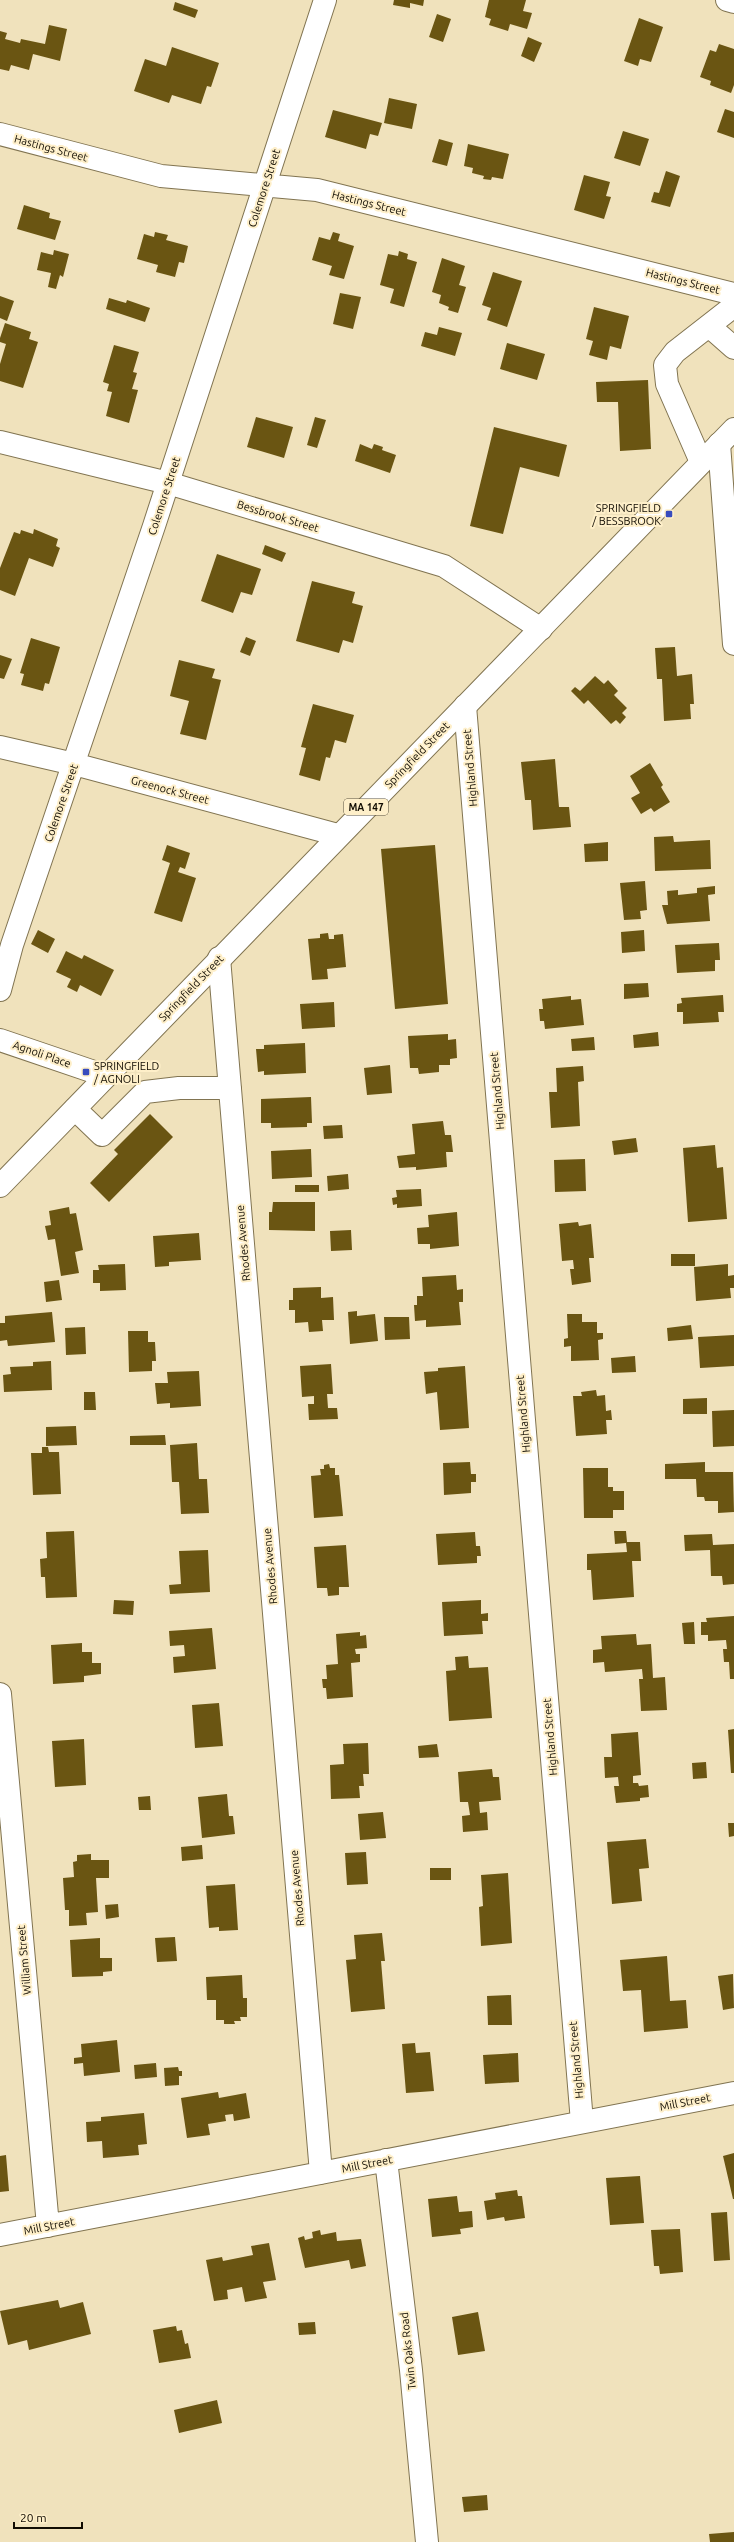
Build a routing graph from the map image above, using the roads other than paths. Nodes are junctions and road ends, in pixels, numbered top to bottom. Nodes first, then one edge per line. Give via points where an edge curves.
1 (325, 0) edge
2 (727, 0) edge
3 (734, 2) edge
4 (0, 134) edge
5 (265, 186) junction
6 (734, 294) edge
7 (734, 306) edge
8 (709, 326) junction
9 (734, 348) edge
10 (727, 436) edge
11 (0, 442) edge
12 (701, 462) junction
13 (168, 482) junction
14 (732, 583) edge
15 (541, 629) junction
16 (734, 644) edge
17 (465, 706) junction
18 (0, 747) edge
19 (74, 764) junction
20 (338, 835) junction
21 (220, 958) junction
22 (0, 990) edge
23 (0, 1040) edge
24 (106, 1076) junction
25 (230, 1088) junction
26 (75, 1109) junction
27 (0, 1186) edge
28 (0, 1694) edge
29 (734, 2093) edge
30 (582, 2122) junction
31 (386, 2160) junction
32 (321, 2173) junction
33 (48, 2226) junction
34 (0, 2235) edge
35 (427, 2542) edge

1 - 5 street, Colemore Street
2 - 3 street
4 - 5 street, Hastings Street via 161,176
5 - 6 street, Hastings Street via 317,190
5 - 13 street, Colemore Street
7 - 8 street
8 - 9 street
8 - 12 street via 675,352 665,365 667,384
10 - 12 street, Springfield Street / MA 147
10 - 14 street
11 - 13 street, Bessbrook Street
12 - 15 street, Springfield Street / MA 147
13 - 15 street, Bessbrook Street via 444,566
13 - 19 street, Colemore Street
14 - 16 street
15 - 17 street, Springfield Street / MA 147
17 - 20 street, Springfield Street / MA 147
17 - 30 street, Highland Street
18 - 19 street, Greenock Street
19 - 20 street, Greenock Street
19 - 22 street, Colemore Street via 12,945
20 - 21 street, Springfield Street / MA 147
21 - 24 street, Springfield Street / MA 147
21 - 25 street, Rhodes Avenue
23 - 24 street, Agnoli Place
24 - 26 street, Springfield Street / MA 147
25 - 26 street via 179,1088 145,1092 102,1135
25 - 32 street, Rhodes Avenue
26 - 27 street, Springfield Street / MA 147
28 - 33 street, William Street
29 - 30 street, Mill Street
30 - 31 street, Mill Street
31 - 32 street, Mill Street
31 - 35 street, Twin Oaks Road via 411,2370
32 - 33 street, Mill Street
33 - 34 street, Mill Street

